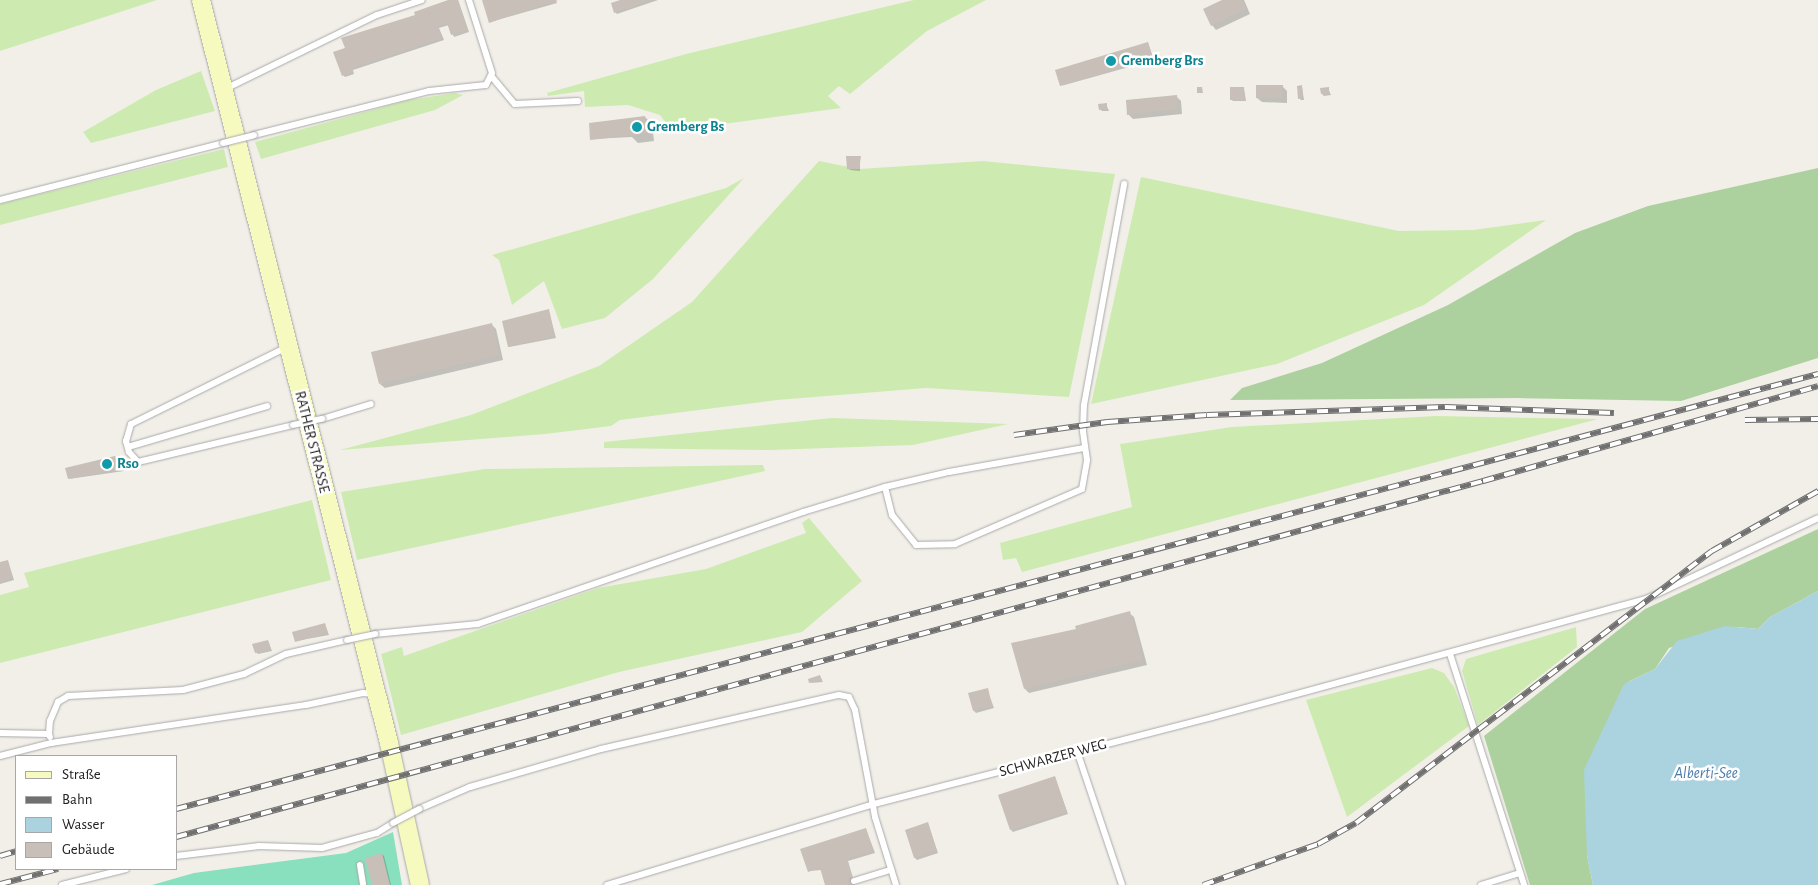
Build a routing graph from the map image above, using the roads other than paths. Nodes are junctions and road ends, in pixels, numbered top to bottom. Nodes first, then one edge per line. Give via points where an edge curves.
1 (201, 0) edge
2 (422, 0) edge
3 (469, 0) edge
4 (492, 77) junction
5 (222, 90) junction
6 (578, 101) dead end
7 (1124, 184) dead end
8 (0, 200) edge
9 (287, 347) junction
10 (371, 404) dead end
11 (267, 406) dead end
12 (128, 447) junction
13 (1084, 448) junction
14 (885, 487) junction
15 (1818, 518) edge
16 (1450, 654) junction
17 (375, 694) junction
18 (0, 733) edge
19 (49, 734) junction
20 (51, 743) junction
21 (1077, 751) junction
22 (0, 756) edge
23 (874, 804) junction
24 (178, 856) edge
25 (360, 865) dead end
26 (122, 870) edge
27 (891, 870) junction
28 (1520, 873) junction
29 (854, 881) dead end
30 (62, 885) edge
31 (363, 885) edge
32 (420, 885) edge
33 (607, 885) edge
34 (896, 885) edge
35 (1122, 885) edge
36 (1481, 885) edge
37 (1524, 885) edge

1 - 5 street, RATHER STRASSE
2 - 5 lane via 377,15
3 - 4 lane
4 - 6 lane via 515,104
4 - 8 lane, bridge via 486,85 429,91
5 - 9 street, RATHER STRASSE
7 - 13 lane via 1084,405
9 - 12 lane via 131,424 126,431
9 - 17 street, RATHER STRASSE
10 - 12 lane, bridge via 322,419 138,462
11 - 12 lane
13 - 14 lane
13 - 14 lane via 1087,460 1082,489 955,544 916,545 892,515
14 - 19 lane, bridge via 478,624 347,640 286,654 244,674 183,690 68,696 58,702 50,721
15 - 16 lane, SCHWARZER WEG via 1644,600
16 - 21 lane, SCHWARZER WEG
16 - 28 lane
17 - 20 lane via 363,692 306,706
17 - 32 street, RATHER STRASSE
18 - 19 lane
19 - 20 lane
20 - 22 lane
21 - 23 lane, SCHWARZER WEG
21 - 35 lane
23 - 24 lane, bridge via 856,710 848,697 839,695 601,749 470,787 419,809 377,834 322,848 259,846
23 - 27 lane
23 - 33 lane, SCHWARZER WEG
25 - 31 lane
26 - 30 lane
27 - 29 lane
27 - 34 lane
28 - 36 lane
28 - 37 lane

